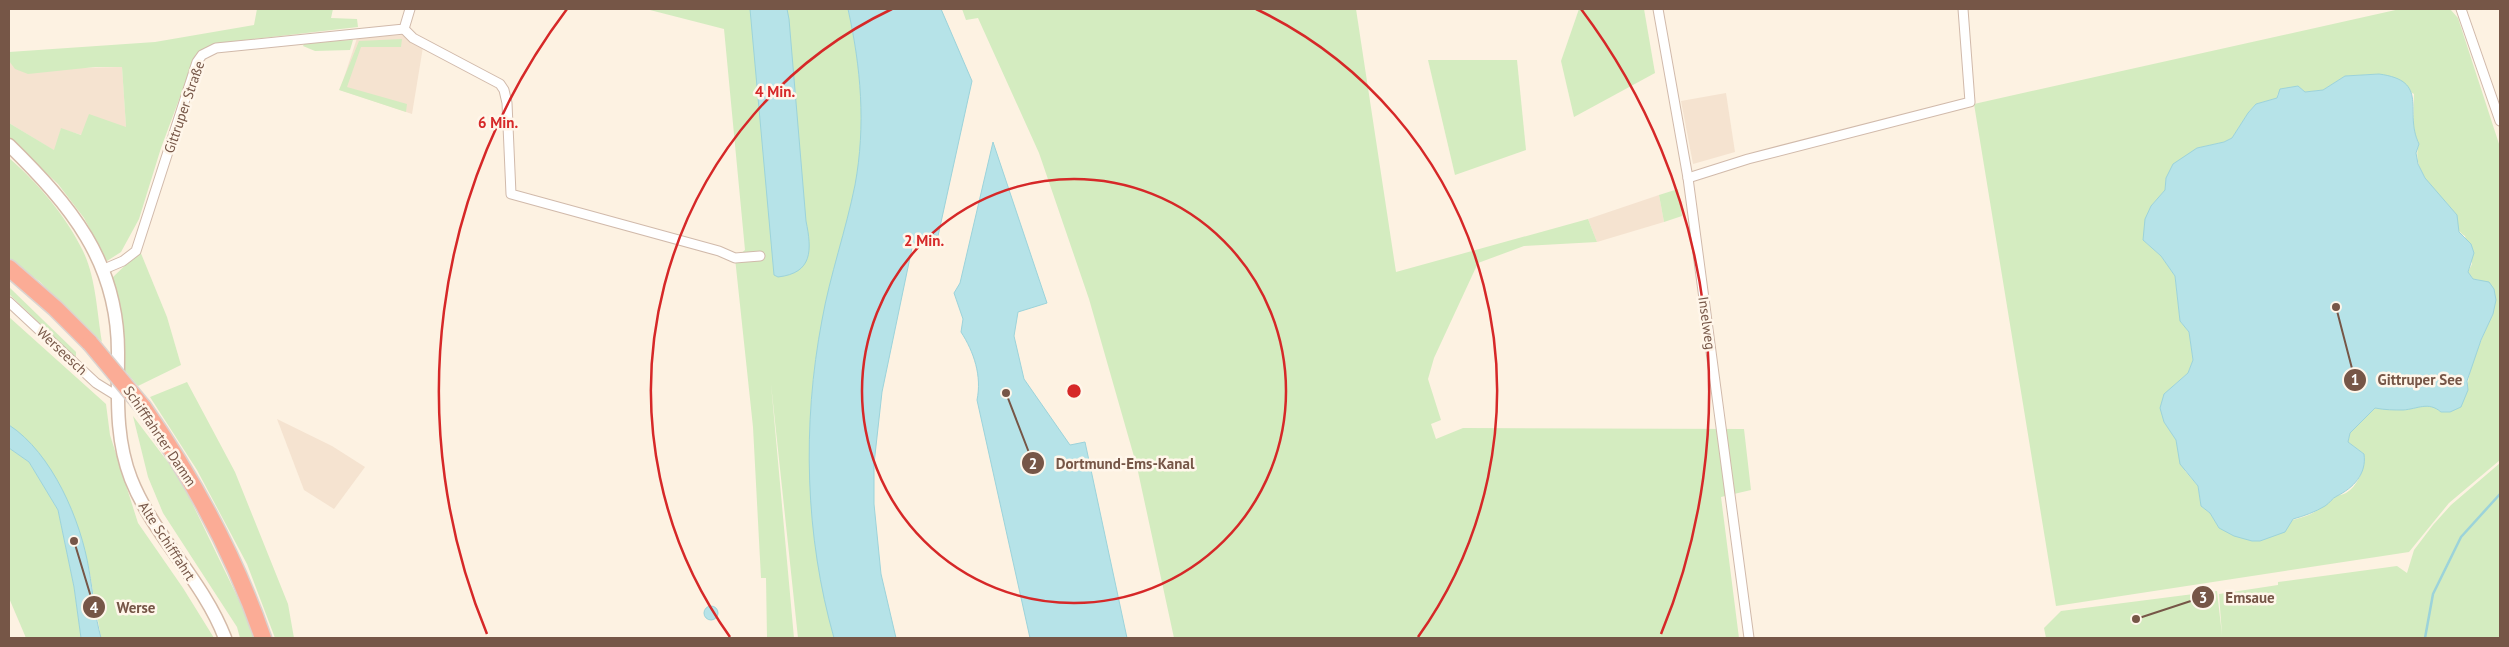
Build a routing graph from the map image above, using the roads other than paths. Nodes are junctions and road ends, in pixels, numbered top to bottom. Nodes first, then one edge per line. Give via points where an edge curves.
1 (410, 9) edge
2 (1658, 9) edge
3 (1963, 9) edge
4 (2461, 9) edge
5 (404, 29) junction
6 (2500, 121) edge
7 (9, 145) edge
8 (1688, 178) junction
9 (760, 256) dead end
10 (9, 268) edge
11 (102, 270) junction
12 (9, 302) edge
13 (117, 396) junction
14 (225, 638) edge
15 (263, 638) edge
16 (1750, 638) edge

1 - 5 street
2 - 8 street, Inselweg
3 - 8 street via 1970,102 1748,159
4 - 6 street
5 - 9 street via 413,38 500,84 504,90 511,194 720,251 735,258
5 - 11 street, Gittruper Straße via 216,48 202,55 197,62 136,251
7 - 11 street, Alte Schifffahrt via 75,217
8 - 16 street, Inselweg
10 - 15 highway, Schifffahrter Damm, bridge via 90,343 143,407 186,470 218,528
11 - 13 street, Alte Schifffahrt via 117,332
12 - 13 street, Werseesch via 96,382
13 - 14 street, Alte Schifffahrt via 122,448 130,478 160,534 207,602

